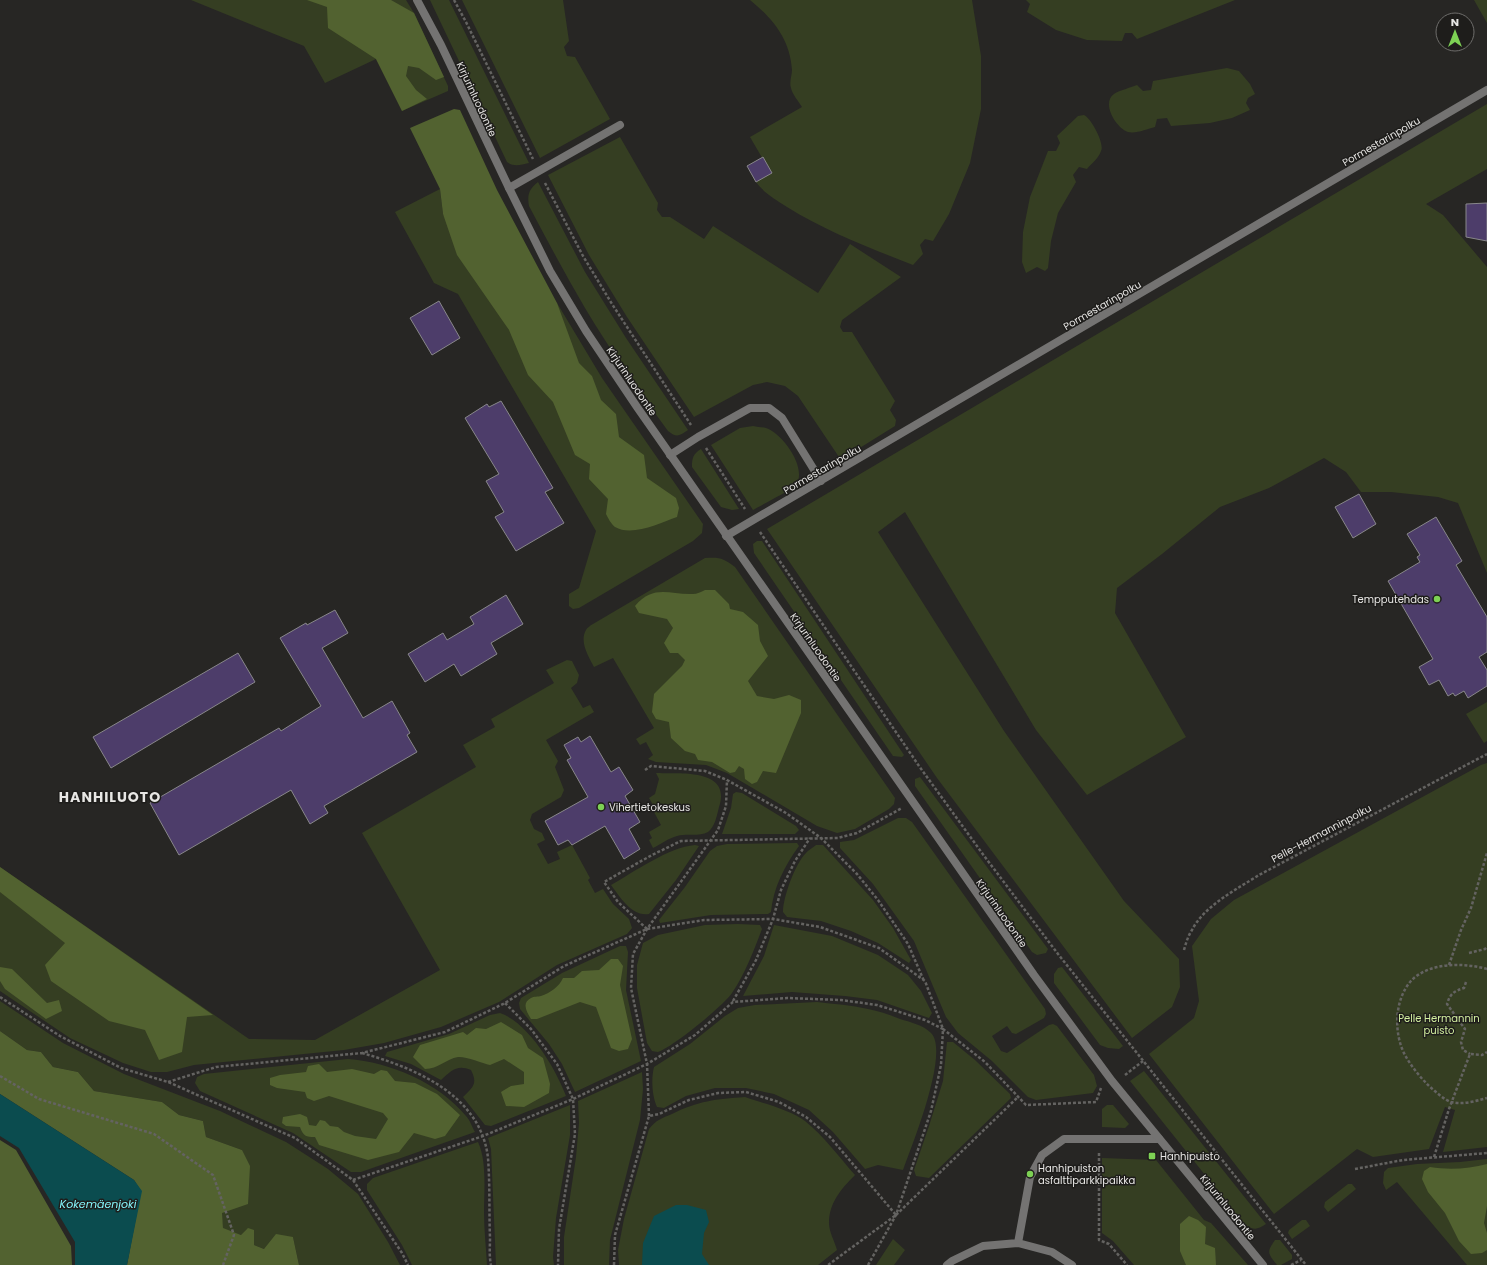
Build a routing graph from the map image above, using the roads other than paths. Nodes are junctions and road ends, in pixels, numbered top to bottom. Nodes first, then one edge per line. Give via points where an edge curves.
1 (417, 0) edge
2 (1487, 90) edge
3 (620, 125) dead end
4 (508, 188) junction
5 (670, 455) junction
6 (821, 481) junction
7 (726, 536) junction
8 (1159, 1139) junction
9 (1018, 1243) junction
10 (947, 1265) edge
11 (1072, 1265) edge
12 (1262, 1265) edge

1 - 4 street, Kirjurinluodontie
2 - 6 street, Pormestarinpolku
3 - 4 street
4 - 5 street, Kirjurinluodontie via 566,298
5 - 6 street via 750,408 769,408 782,418
5 - 7 street, Kirjurinluodontie
6 - 7 street, Pormestarinpolku
7 - 8 street, Kirjurinluodontie via 1034,975 1112,1081
8 - 9 street via 1064,1139 1042,1155 1030,1178
8 - 12 street, Kirjurinluodontie
9 - 10 street via 983,1246
9 - 11 street via 1052,1252

